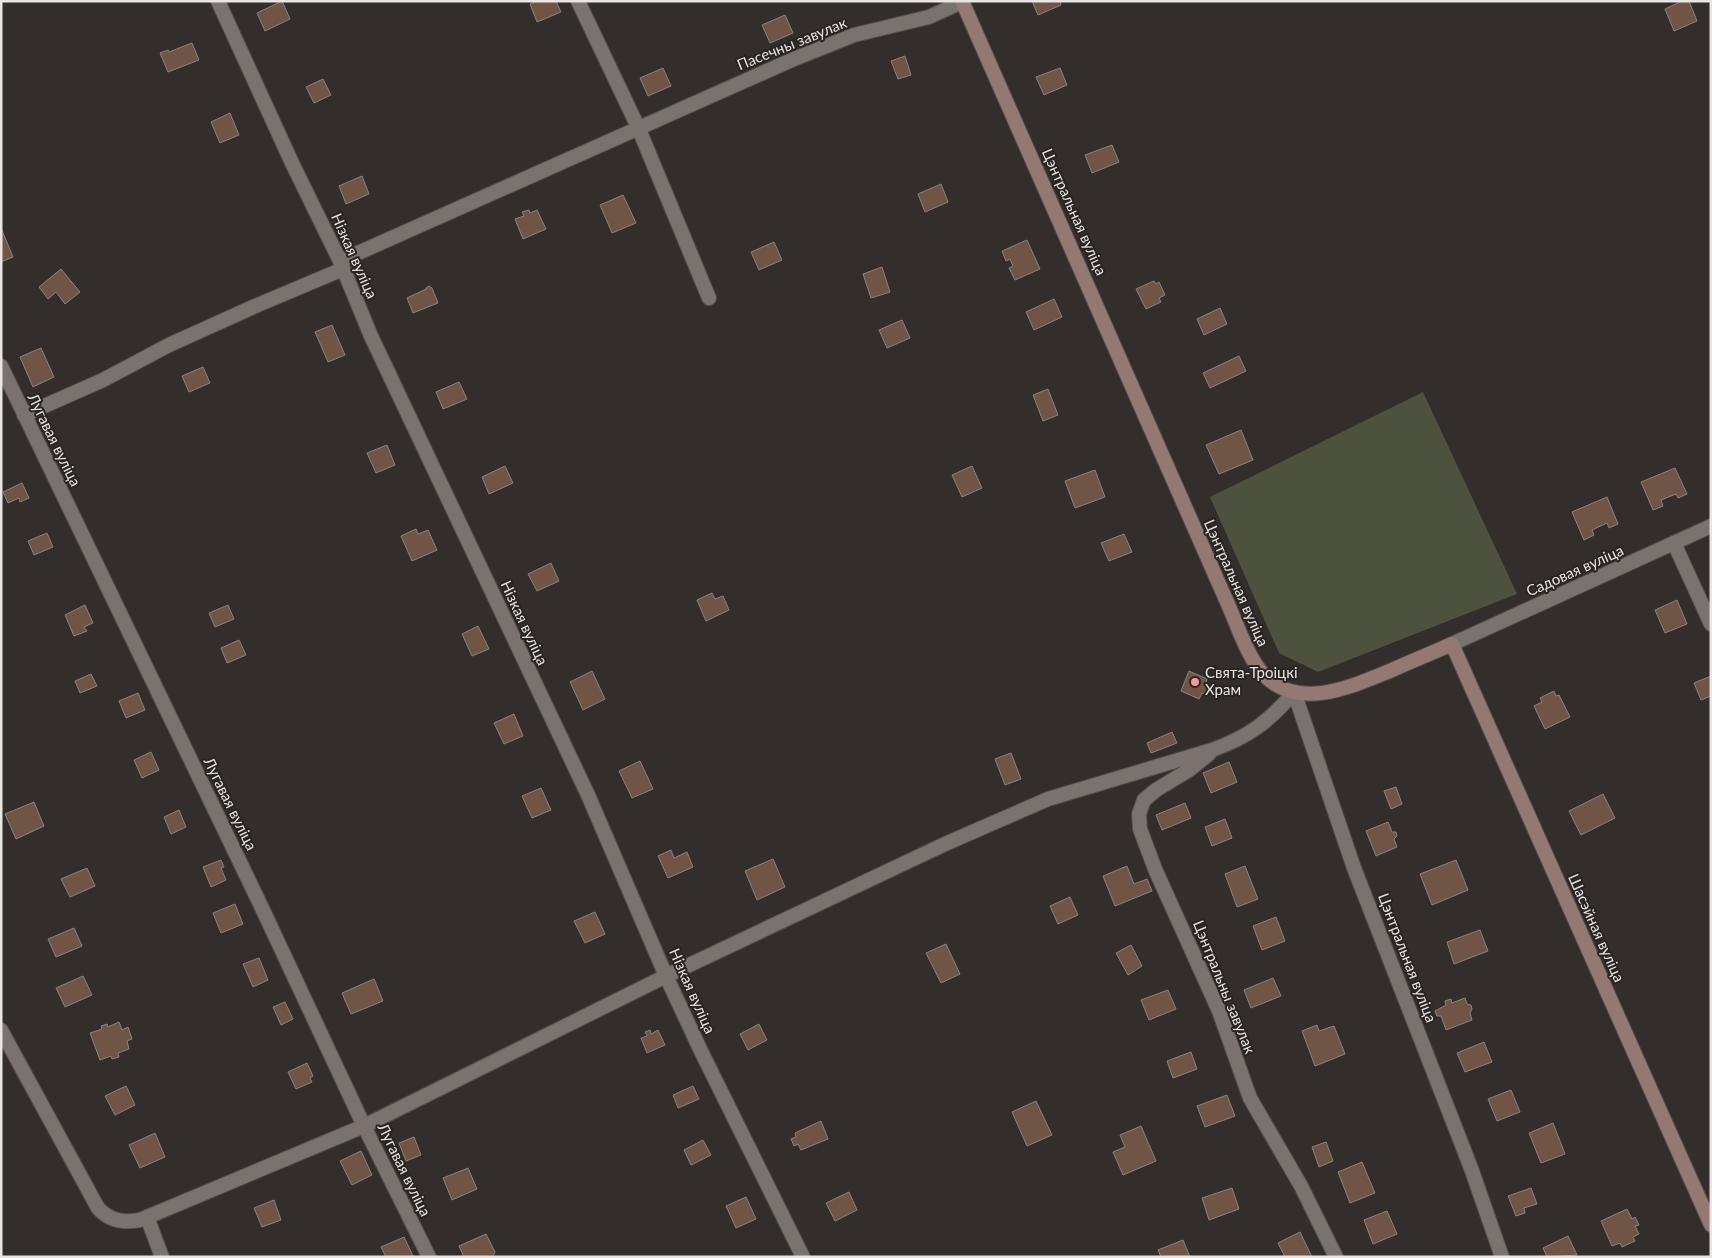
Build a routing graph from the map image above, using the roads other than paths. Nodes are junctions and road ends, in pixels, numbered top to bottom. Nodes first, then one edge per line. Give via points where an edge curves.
1 (218, 1) edge
2 (578, 1) edge
3 (962, 2) edge
4 (638, 127) junction
5 (342, 265) junction
6 (709, 298) dead end
7 (1, 366) edge
8 (24, 415) junction
9 (1711, 526) edge
10 (1674, 544) junction
11 (1711, 624) edge
12 (1452, 644) junction
13 (1294, 692) junction
14 (1212, 750) junction
15 (666, 976) junction
16 (1, 1030) edge
17 (364, 1126) junction
18 (147, 1217) junction
19 (1711, 1225) edge
20 (162, 1257) edge
21 (429, 1257) edge
22 (803, 1257) edge
23 (1336, 1257) edge
24 (1502, 1257) edge

1 - 5 street, Нізкая вуліца
2 - 4 street
3 - 4 street, Пасечны завулак via 928,16 854,35
3 - 13 main road, Цэнтральная вуліца via 1253,660 1268,679
4 - 5 street, Пасечны завулак
4 - 6 street
5 - 8 street, Пасечны завулак
5 - 15 street, Нізкая вуліца via 371,336 588,795
7 - 8 street, Лугавая вуліца
8 - 17 street, Лугавая вуліца
9 - 10 street, Садовая вуліца
10 - 11 street
10 - 12 street, Садовая вуліца
12 - 13 main road via 1345,688 1315,694
12 - 19 main road, Шасэйная вуліца
13 - 14 street via 1257,729 1233,743
13 - 24 street, Цэнтральная вуліца via 1354,868 1471,1168
14 - 15 street via 1048,799
14 - 23 street, Цэнтральны завулак via 1144,800 1139,814 1140,829 1219,1011 1250,1098 1301,1186
15 - 17 street
15 - 22 street, Нізкая вуліца
16 - 18 street via 98,1208 107,1217 122,1222
17 - 18 street
17 - 21 street, Лугавая вуліца
18 - 20 street

